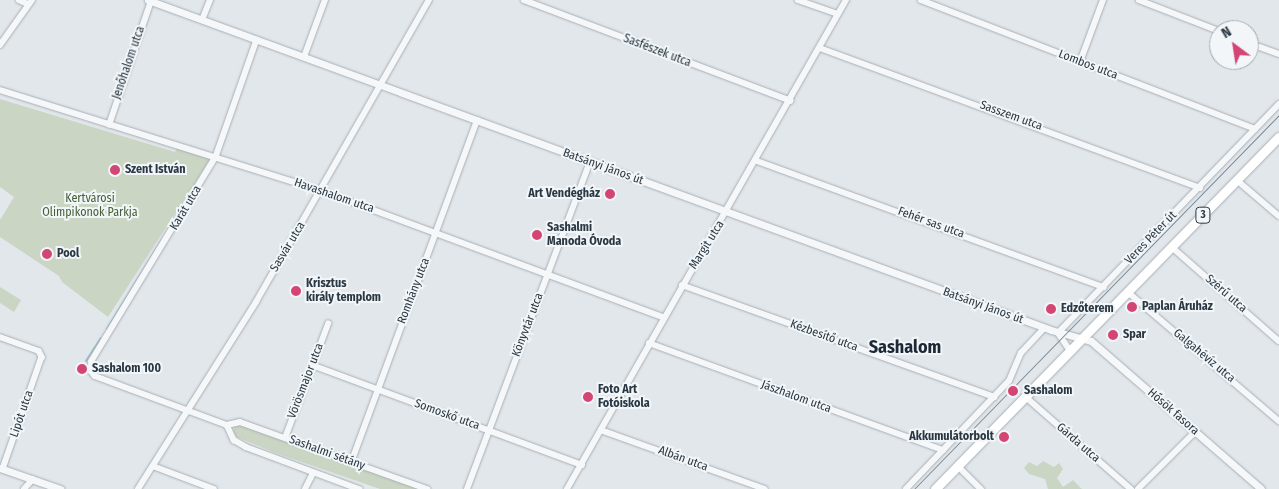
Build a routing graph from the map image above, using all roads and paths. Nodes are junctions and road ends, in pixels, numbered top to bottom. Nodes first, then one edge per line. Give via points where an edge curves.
1 (19, 0) edge
2 (149, 0) edge
3 (210, 0) edge
4 (325, 0) edge
5 (429, 0) edge
6 (524, 0) edge
7 (798, 0) edge
8 (846, 0) edge
9 (921, 0) edge
10 (1103, 0) edge
11 (1139, 0) edge
12 (30, 2) edge
13 (838, 14) junction
14 (202, 20) junction
15 (1209, 27) edge
16 (257, 40) junction
17 (0, 45) edge
18 (1259, 47) edge
19 (820, 48) junction
20 (1279, 54) edge
21 (304, 57) junction
22 (1080, 62) junction
23 (382, 85) junction
24 (0, 90) edge
25 (791, 101) junction
26 (1279, 104) edge
27 (477, 120) junction
28 (108, 124) junction
29 (1255, 129) junction
30 (1279, 137) edge
31 (216, 157) junction
32 (757, 160) junction
33 (590, 162) junction
34 (1237, 180) junction
35 (1200, 188) junction
36 (322, 191) junction
37 (727, 212) junction
38 (1279, 216) edge
39 (436, 233) junction
40 (1172, 247) junction
41 (548, 274) junction
42 (682, 285) junction
43 (1104, 287) junction
44 (1128, 292) junction
45 (663, 317) junction
46 (328, 324) dead end
47 (1044, 328) junction
48 (1058, 333) junction
49 (0, 337) edge
50 (1084, 338) junction
51 (1279, 341) edge
52 (649, 343) junction
53 (1070, 352) junction
54 (90, 365) joint
55 (312, 365) junction
56 (377, 389) junction
57 (994, 397) junction
58 (1026, 397) junction
59 (188, 411) junction
60 (1279, 421) edge
61 (227, 425) junction
62 (488, 430) junction
63 (601, 430) junction
64 (1195, 432) junction
65 (285, 438) junction
66 (944, 450) junction
67 (351, 463) junction
68 (582, 465) junction
69 (153, 466) junction
70 (958, 466) junction
71 (2, 468) edge
72 (313, 473) junction
73 (33, 479) junction
74 (24, 489) edge
75 (60, 489) edge
76 (138, 489) edge
77 (214, 489) edge
78 (305, 489) edge
79 (359, 489) edge
80 (427, 489) edge
81 (466, 489) edge
82 (567, 489) edge
83 (765, 489) edge
84 (906, 489) edge
85 (936, 489) edge
86 (981, 489) edge
87 (1130, 489) edge
88 (1138, 489) edge
89 (1261, 489) edge

1 - 12 street
2 - 14 street, Batsányi János út
2 - 28 street, Jenőhalom utca
3 - 14 street
4 - 21 street
5 - 23 street, Sasvár utca
6 - 25 street, Sasfészek utca
7 - 13 street
8 - 13 street, Margit utca
9 - 22 street, Lombos utca
10 - 22 street
11 - 15 street
12 - 17 street
13 - 19 street, Margit utca
14 - 16 street, Batsányi János út
16 - 21 street, Batsányi János út
16 - 31 street, Karát utca
18 - 20 street
19 - 25 street, Margit utca
19 - 35 street, Sasszem utca
21 - 23 street, Batsányi János út
22 - 29 street, Lombos utca
23 - 27 street, Batsányi János út
23 - 36 street, Sasvár utca
24 - 28 street, Havashalom utca
25 - 32 street, Margit utca
26 - 29 street, Veres Péter út
27 - 33 street, Batsányi János út
27 - 39 street, Romhány utca
28 - 31 street, Havashalom utca
29 - 35 street, Veres Péter út
30 - 34 main road, Veres Péter út / 3
31 - 36 street, Havashalom utca
31 - 54 street, Karát utca
32 - 37 street, Margit utca
32 - 43 street, Fehér sas utca
33 - 37 street, Batsányi János út
33 - 41 street, Könyvtár utca
34 - 38 street
34 - 40 main road, Veres Péter út / 3
35 - 43 street, Veres Péter út
36 - 39 street, Havashalom utca
36 - 59 street, Sasvár utca
37 - 42 street, Margit utca
37 - 47 street, Batsányi János út
39 - 41 street, Havashalom utca
39 - 56 street, Romhány utca
40 - 44 main road, Veres Péter út / 3
40 - 51 street, Szérű utca
41 - 45 street, Havashalom utca
41 - 62 street, Könyvtár utca
42 - 45 street, Margit utca
42 - 57 street, Kézbesítő utca
43 - 48 street, Veres Péter út
44 - 50 main road, Veres Péter út / 3
44 - 60 street, Galgahévíz utca
45 - 52 street, Margit utca
46 - 55 street, Vörösmajor utca
47 - 48 street, Batsányi János út
47 - 57 street via 1021,353 1014,373
48 - 50 street, Batsányi János út
48 - 53 street
49 - 71 street, Lipót utca via 39,351 42,360
50 - 53 main road, Veres Péter út / 3
50 - 64 street, Hősök fasora via 1093,342
52 - 63 street, Margit utca
52 - 66 street, Jászhalom utca
53 - 58 main road, Veres Péter út / 3
54 - 59 street, Sashalmi sétány via 95,376
55 - 56 street, Somoskő utca
55 - 65 street, Vörösmajor utca
56 - 62 street, Somoskő utca
56 - 67 street, Romhány utca
57 - 66 street
58 - 70 main road, Veres Péter út / 3
58 - 87 street, Gárda utca
59 - 61 street, Sashalmi sétány
59 - 69 street, Sasvár utca
61 - 65 street, Sashalmi sétány via 240,422
61 - 72 street, Sashalmi sétány via 234,440
62 - 68 street, Somoskő utca
62 - 81 street, Könyvtár utca
63 - 68 street, Margit utca
63 - 83 street, Albán utca
64 - 88 street
64 - 89 street, Hősök fasora
65 - 67 street, Sashalmi sétány
66 - 84 street
67 - 80 street, Sashalmi sétány
68 - 82 street, Margit utca
69 - 76 street, Sasvár utca
69 - 77 street
70 - 85 main road, Veres Péter út / 3
70 - 86 street
71 - 73 street
72 - 78 street
72 - 79 street, Sashalmi sétány
73 - 74 street
73 - 75 street

